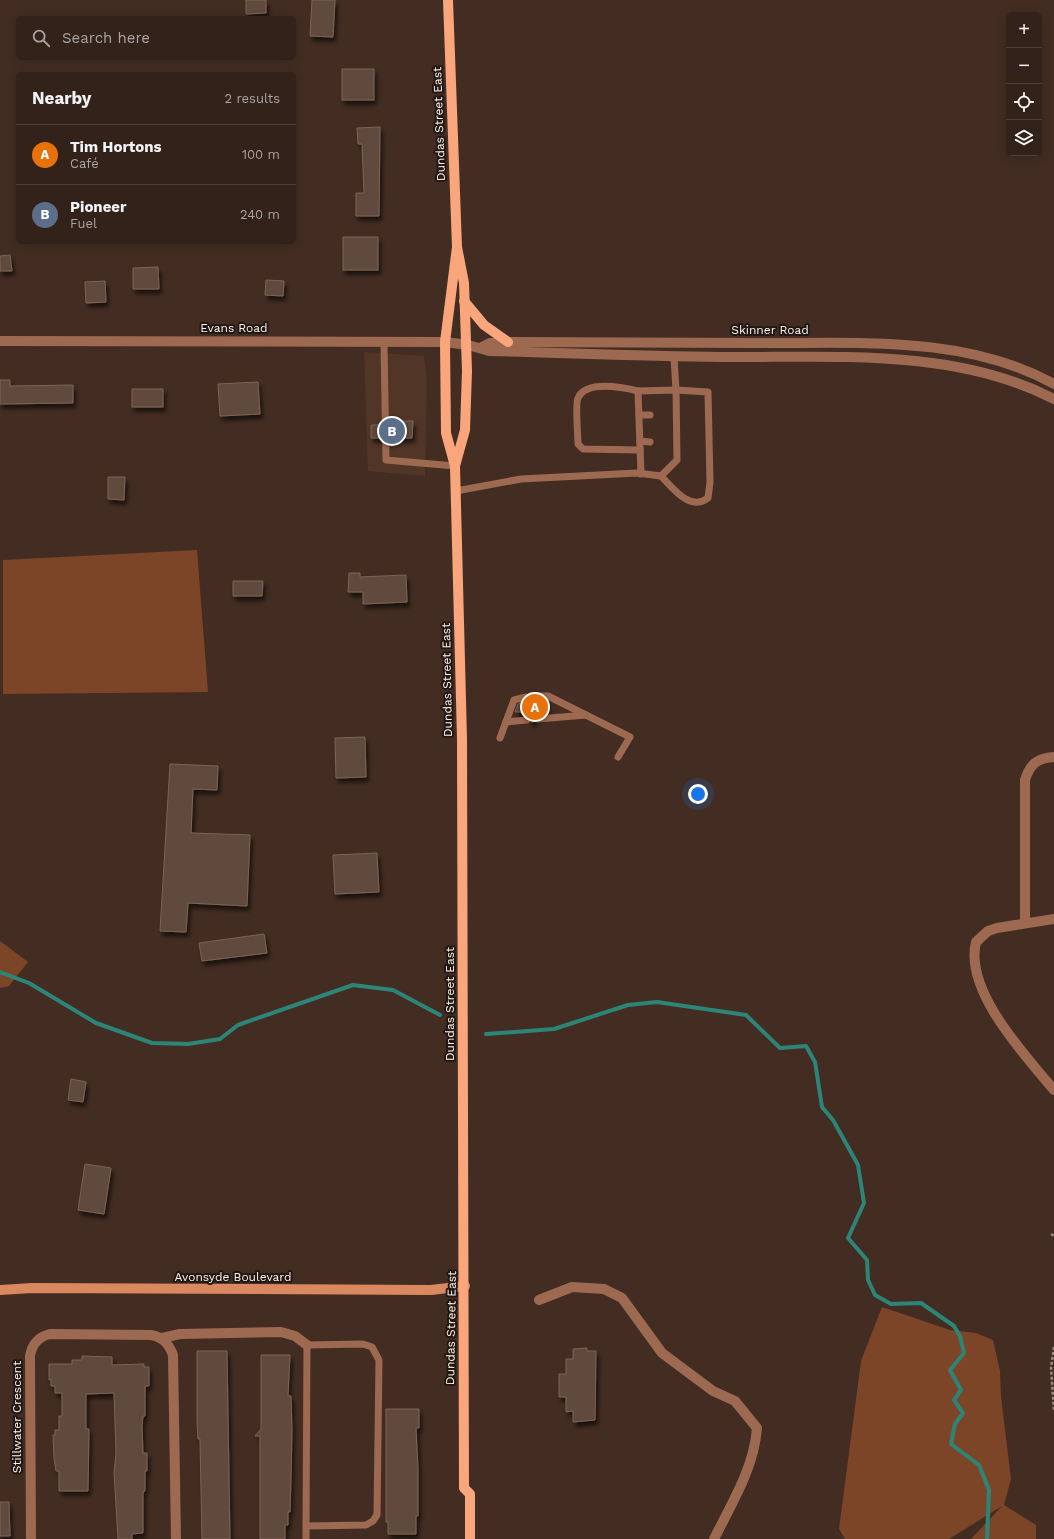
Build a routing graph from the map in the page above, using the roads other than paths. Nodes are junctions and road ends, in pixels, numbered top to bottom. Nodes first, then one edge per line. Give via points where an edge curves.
1 (448, 0) edge
2 (457, 247) junction
3 (464, 301) junction
4 (0, 341) edge
5 (445, 342) junction
6 (508, 342) junction
7 (384, 343) junction
8 (468, 345) junction
9 (480, 348) junction
10 (674, 356) junction
11 (1054, 384) edge
12 (676, 390) junction
13 (638, 391) junction
14 (1054, 399) edge
15 (639, 415) junction
16 (650, 415) dead end
17 (640, 441) junction
18 (650, 442) dead end
19 (640, 450) junction
20 (455, 466) junction
21 (641, 474) junction
22 (661, 476) junction
23 (456, 491) junction
24 (538, 696) dead end
25 (526, 697) dead end
26 (586, 715) junction
27 (538, 719) dead end
28 (527, 720) dead end
29 (506, 722) junction
30 (500, 738) dead end
31 (618, 757) dead end
32 (1054, 757) edge
33 (1054, 919) edge
34 (1025, 924) junction
35 (1054, 1090) edge
36 (465, 1286) junction
37 (0, 1290) edge
38 (539, 1300) dead end
39 (162, 1338) junction
40 (307, 1345) junction
41 (306, 1526) junction
42 (31, 1539) edge
43 (176, 1539) edge
44 (306, 1539) edge
45 (470, 1539) edge
46 (714, 1539) edge

1 - 2 main road, Dundas Street East
2 - 3 main road, Dundas Street East via 464,283
2 - 5 main road, Dundas Street East
3 - 6 main road via 484,325
3 - 8 main road, Dundas Street East
4 - 7 street, Evans Road
5 - 7 street, Evans Road
5 - 8 street, Evans Road
5 - 20 main road, Dundas Street East via 446,433
6 - 9 street, Skinner Road
6 - 11 street, Skinner Road via 893,344 967,353 1013,365
7 - 20 lane via 386,460
8 - 9 street, Skinner Road
8 - 20 main road, Dundas Street East via 465,430
9 - 10 street, Skinner Road via 489,351
10 - 12 lane
10 - 14 street, Skinner Road via 894,358 995,376
12 - 13 lane
12 - 22 lane via 673,414 677,460
12 - 22 lane via 708,392 708,498 702,502 692,503 680,496
13 - 15 lane
13 - 19 lane via 620,387 591,387 584,390 577,399 578,444 583,450
15 - 16 lane
15 - 17 lane
17 - 18 lane
17 - 19 lane
19 - 21 lane
20 - 23 main road, Dundas Street East
21 - 22 lane
21 - 23 lane via 520,479
23 - 36 main road, Dundas Street East via 462,739
24 - 26 lane via 548,696
25 - 29 lane via 514,700
26 - 27 lane
26 - 31 lane via 630,737
28 - 29 lane
29 - 30 lane
32 - 34 street via 1043,757 1035,762 1025,780
33 - 34 street
34 - 35 street via 997,928 982,935 976,942 974,958 977,975 1000,1023
36 - 37 main road, Avonsyde Boulevard via 431,1290
36 - 45 main road, Dundas Street East via 464,1488 470,1494
38 - 46 street via 572,1287 604,1289 622,1298 662,1353 713,1391 735,1401 757,1428 756,1446 749,1468
39 - 40 street via 180,1334 280,1332 295,1336
39 - 42 street, Stillwater Crescent via 151,1334 50,1334 42,1336 32,1347 29,1366
39 - 43 street via 169,1345 173,1355
40 - 41 lane
40 - 41 lane via 363,1344 372,1347 379,1360 377,1515 366,1525
41 - 44 lane

